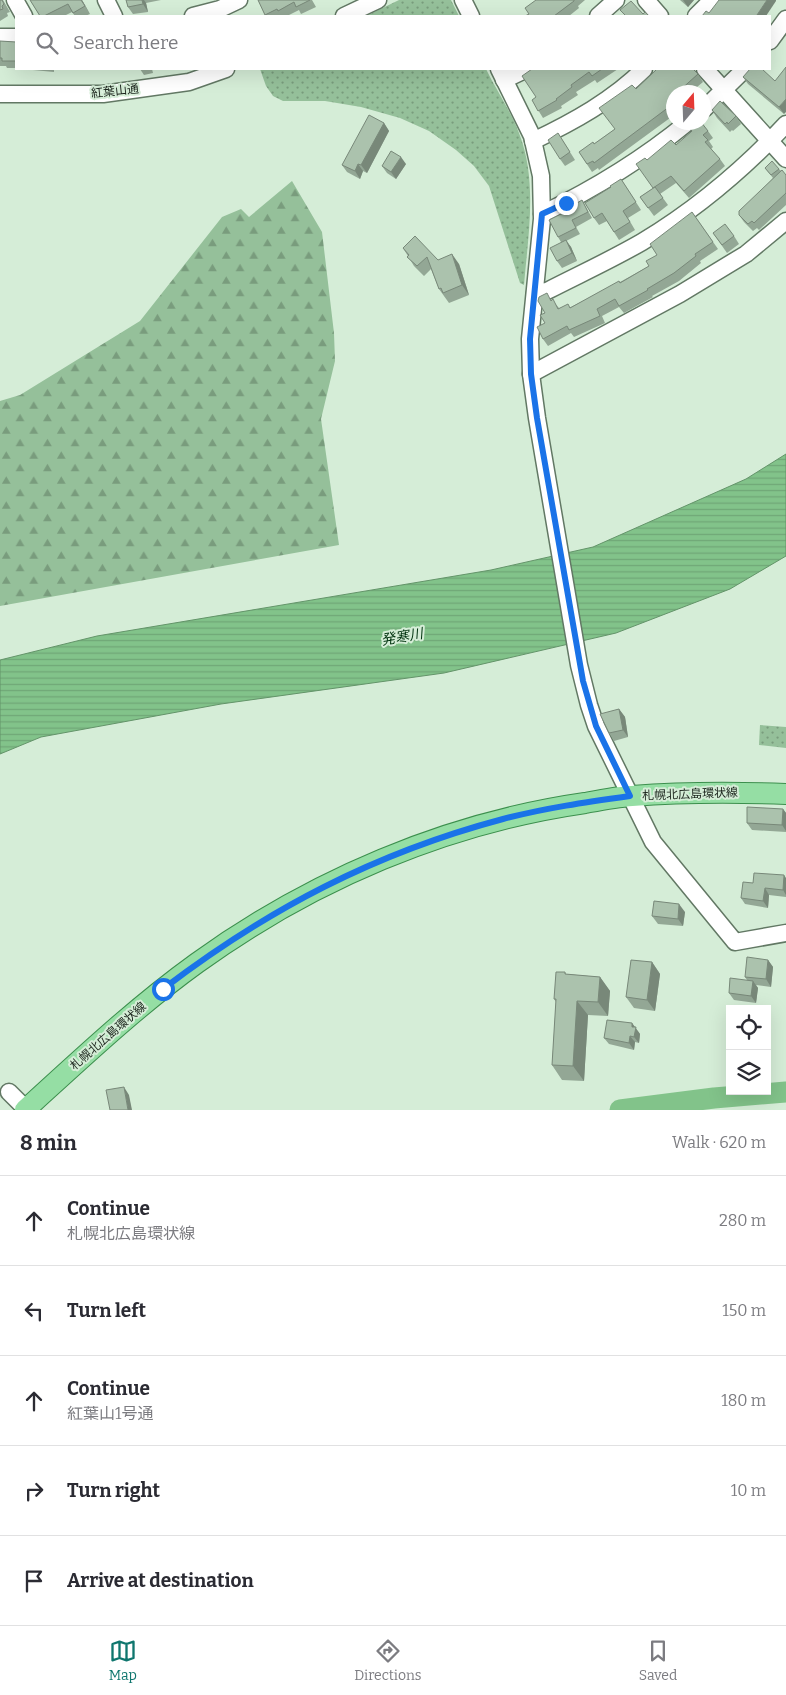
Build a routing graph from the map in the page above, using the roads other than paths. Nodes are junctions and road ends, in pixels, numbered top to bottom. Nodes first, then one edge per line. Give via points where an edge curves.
1 (15, 0) edge
2 (106, 0) edge
3 (239, 0) edge
4 (378, 0) edge
5 (463, 0) edge
6 (616, 0) edge
7 (646, 0) edge
8 (712, 0) edge
9 (23, 15) edge
10 (114, 15) edge
11 (197, 15) edge
12 (346, 15) edge
13 (470, 15) edge
14 (599, 15) edge
15 (659, 15) edge
16 (697, 15) edge
17 (786, 19) edge
18 (0, 37) edge
19 (15, 37) edge
20 (771, 40) edge
21 (223, 70) edge
22 (522, 70) edge
23 (643, 70) edge
24 (706, 70) edge
25 (744, 70) edge
26 (502, 74) edge
27 (723, 90) junction
28 (0, 94) edge
29 (711, 102) edge
30 (786, 124) edge
31 (678, 130) edge
32 (533, 141) junction
33 (770, 141) junction
34 (786, 159) edge
35 (542, 214) junction
36 (786, 222) edge
37 (534, 293) junction
38 (531, 374) junction
39 (786, 794) edge
40 (630, 796) junction
41 (786, 933) edge
42 (9, 1092) dead end
43 (25, 1110) edge

1 - 9 street
2 - 10 street
3 - 11 street
4 - 12 street
5 - 13 street
6 - 14 street
7 - 15 street
8 - 16 street
17 - 20 street
18 - 19 street
21 - 28 street, 紅葉山通 via 189,82 103,94
22 - 26 street
23 - 32 street via 571,123
24 - 27 street
25 - 27 street
26 - 32 street
27 - 29 street
27 - 33 street
30 - 33 street
31 - 35 street via 592,189
32 - 35 street via 541,176
33 - 34 street
33 - 37 street via 730,179 649,238 547,291
35 - 37 street
36 - 38 street via 746,254 696,284
37 - 38 street
38 - 40 street via 579,665 596,726
39 - 40 main road, 札幌北広島環状線 via 691,792
40 - 41 street via 653,842 735,942
40 - 43 main road, 札幌北広島環状線 via 556,807 453,834 401,851 307,894 234,937 170,984
42 - 43 street

